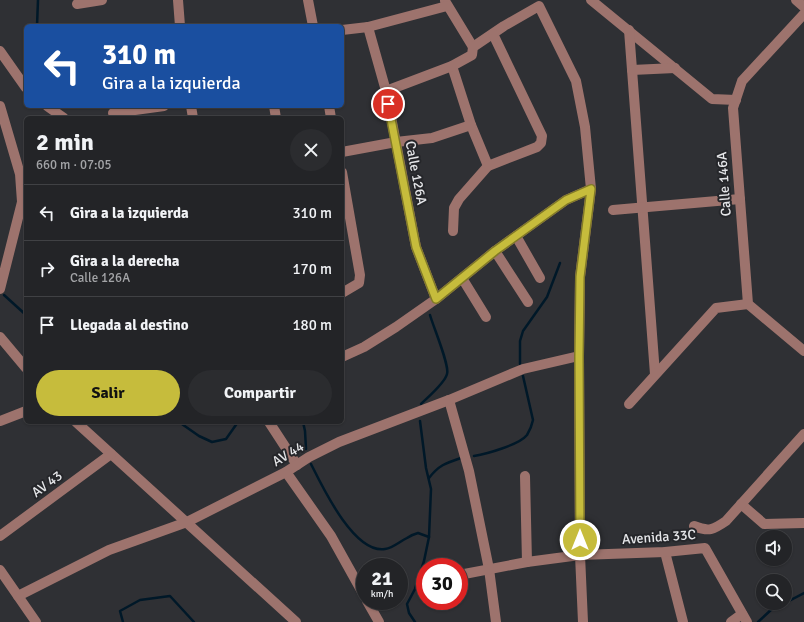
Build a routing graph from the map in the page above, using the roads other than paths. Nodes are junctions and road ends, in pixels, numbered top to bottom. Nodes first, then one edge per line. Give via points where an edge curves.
1 (102, 0) edge
2 (178, 0) edge
3 (308, 0) edge
4 (591, 0) edge
5 (796, 0) edge
6 (446, 3) edge
7 (77, 4) dead end
8 (804, 7) edge
9 (804, 14) edge
10 (180, 24) edge
11 (314, 24) edge
12 (368, 26) junction
13 (344, 30) edge
14 (628, 30) junction
15 (493, 34) junction
16 (473, 48) junction
17 (0, 51) edge
18 (452, 66) junction
19 (674, 68) junction
20 (632, 70) junction
21 (24, 85) edge
22 (386, 91) junction
23 (736, 100) junction
24 (0, 106) edge
25 (50, 108) edge
26 (154, 108) edge
27 (61, 116) edge
28 (114, 116) edge
29 (471, 125) junction
30 (396, 142) junction
31 (344, 152) edge
32 (488, 166) junction
33 (344, 183) edge
34 (591, 189) junction
35 (740, 199) junction
36 (642, 208) junction
37 (613, 210) dead end
38 (453, 231) dead end
39 (516, 236) junction
40 (495, 251) junction
41 (462, 278) junction
42 (540, 278) dead end
43 (0, 289) edge
44 (344, 292) edge
45 (436, 299) junction
46 (528, 302) dead end
47 (748, 304) junction
48 (486, 317) dead end
49 (0, 337) edge
50 (804, 351) edge
51 (344, 356) edge
52 (579, 356) junction
53 (24, 366) edge
54 (655, 374) junction
55 (449, 400) junction
56 (629, 404) dead end
57 (24, 412) edge
58 (0, 421) edge
59 (78, 424) edge
60 (270, 424) edge
61 (804, 434) edge
62 (111, 454) junction
63 (297, 466) junction
64 (286, 472) junction
65 (524, 476) dead end
66 (741, 504) junction
67 (187, 522) junction
68 (804, 523) edge
69 (694, 526) dead end
70 (0, 536) edge
71 (665, 552) junction
72 (580, 555) junction
73 (527, 562) junction
74 (489, 569) junction
75 (0, 570) edge
76 (468, 573) edge
77 (356, 581) edge
78 (18, 596) junction
79 (373, 610) edge
80 (745, 618) edge
81 (36, 622) edge
82 (296, 622) edge
83 (379, 622) edge
84 (496, 622) edge
85 (584, 622) edge
86 (683, 622) edge
87 (731, 622) edge

1 - 7 street
2 - 10 street
3 - 11 street
4 - 14 street
5 - 8 street
6 - 12 street
6 - 16 street
9 - 23 street, Calle 146A via 742,81
12 - 13 street
12 - 22 street, Calle 126A
14 - 19 street
14 - 20 street
15 - 16 street
15 - 32 street via 542,136 537,147
15 - 34 street via 539,6 576,81 586,127
16 - 18 street via 472,55
17 - 21 street
18 - 22 street
18 - 29 street
19 - 20 street
19 - 23 street via 712,99
20 - 36 street
22 - 30 street, Calle 126A
23 - 35 street, Calle 146A via 733,108
24 - 43 street via 20,174 22,202
25 - 27 street
26 - 28 street
29 - 30 street via 432,138
29 - 32 street
30 - 31 street
30 - 45 street, Calle 126A via 416,247
32 - 38 street via 454,208
33 - 44 street via 360,275 359,283
34 - 39 street via 566,200
34 - 52 street via 580,277
35 - 36 street
35 - 47 street, Calle 146A
36 - 37 street
36 - 54 street
39 - 40 street
39 - 42 street
40 - 41 street
40 - 46 street
41 - 45 street
41 - 48 street
45 - 51 street via 364,347
47 - 50 street
47 - 54 street via 716,308
49 - 53 street
52 - 55 street, AV 44 via 523,369
52 - 72 street
54 - 56 street
55 - 63 street, AV 44 via 339,442
55 - 74 street via 469,471
57 - 58 street
59 - 62 street
60 - 63 street
61 - 66 street
62 - 67 street
62 - 70 street, AV 43
63 - 64 street, AV 44
64 - 67 street, AV 44
64 - 77 street via 331,536
65 - 73 street
66 - 68 street via 764,524
66 - 69 street via 726,521 715,528 704,530
67 - 78 street, AV 44 via 109,550
67 - 82 street
71 - 72 street, Avenida 33C
71 - 80 street, Avenida 33C via 705,548
71 - 86 street
72 - 73 street, Avenida 33C
72 - 85 street
73 - 74 street, Avenida 33C
74 - 76 street, Avenida 33C
74 - 84 street
75 - 78 street
78 - 81 street
79 - 83 street
80 - 87 street

